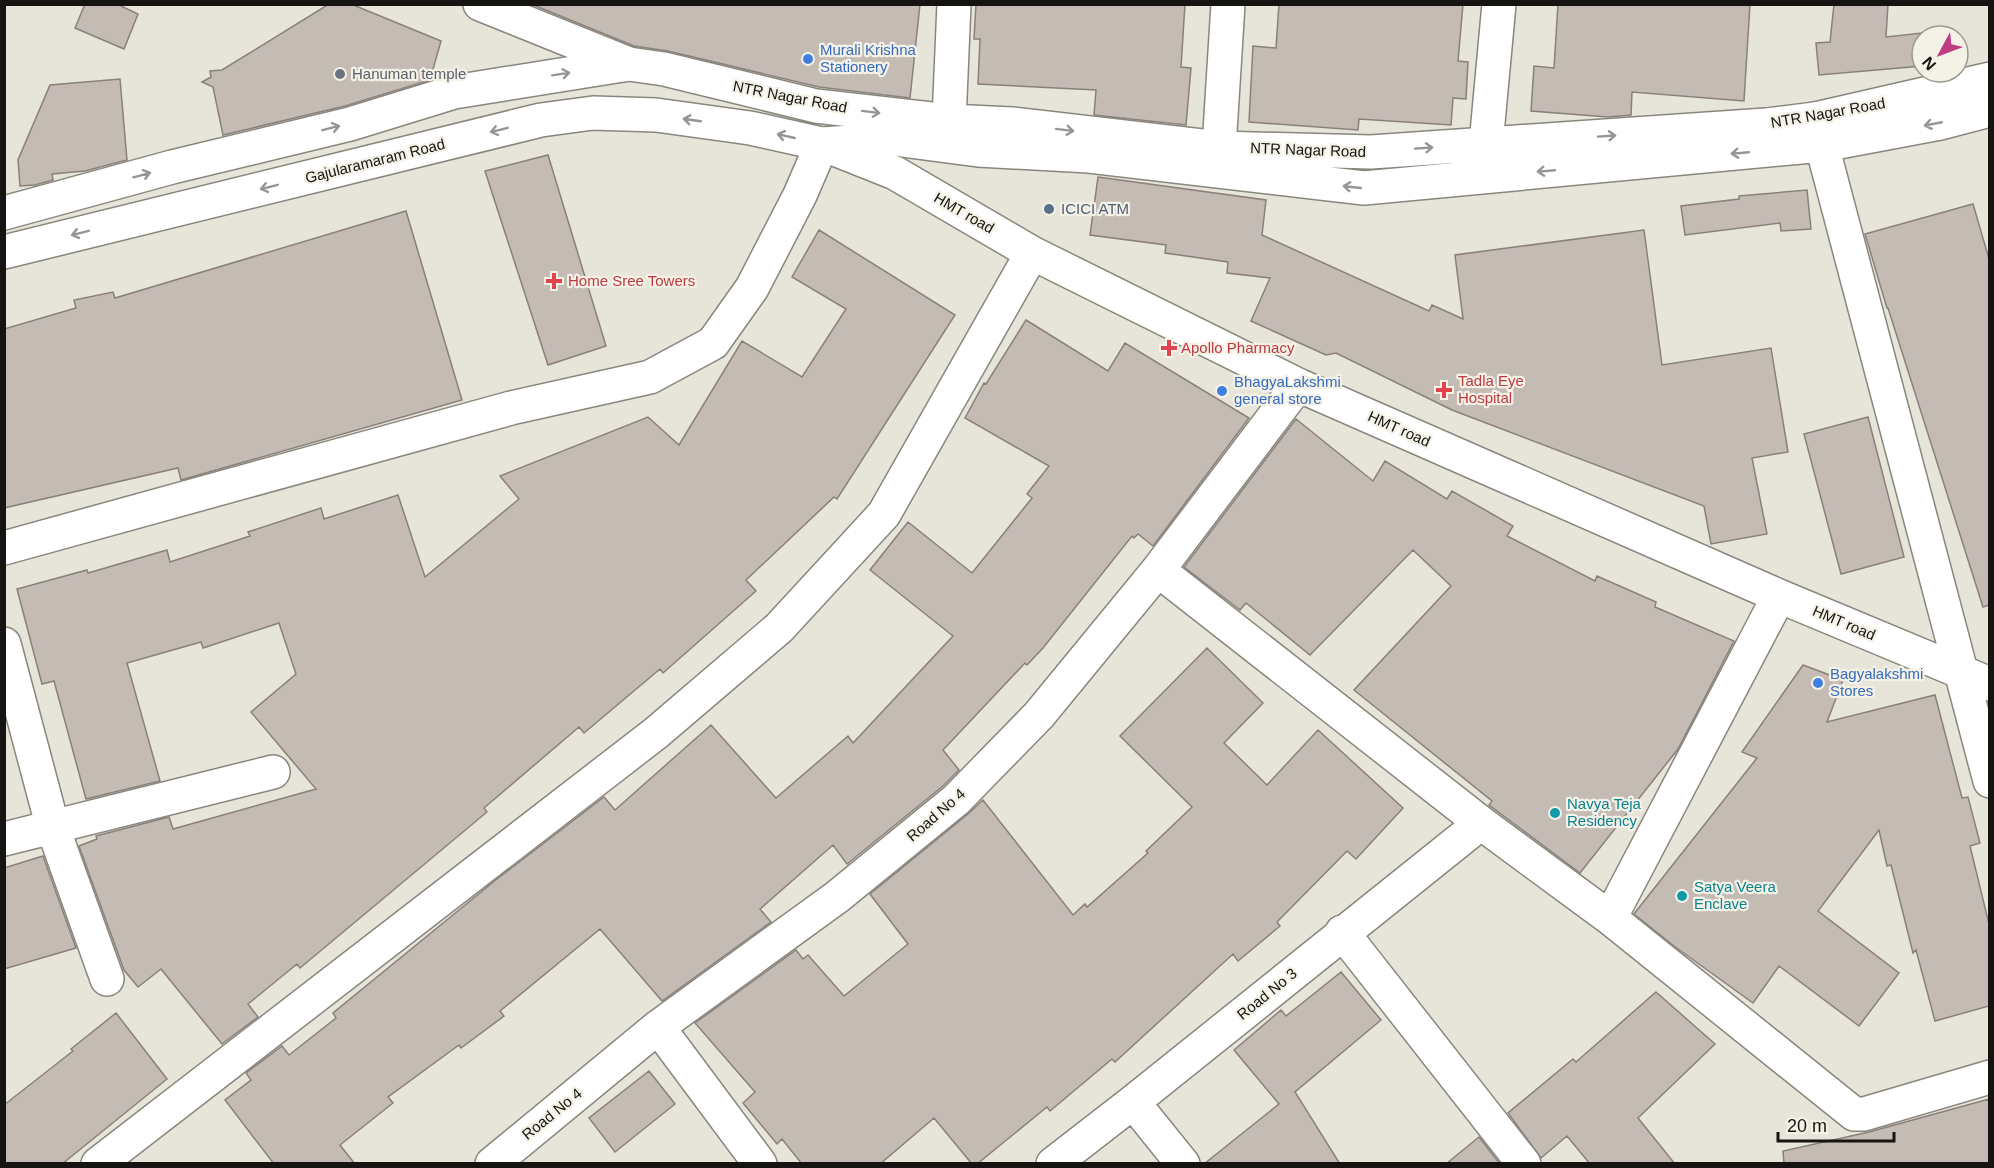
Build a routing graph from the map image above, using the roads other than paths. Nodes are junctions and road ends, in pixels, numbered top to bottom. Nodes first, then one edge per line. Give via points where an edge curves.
1 (480, 4) edge
2 (954, 4) edge
3 (1228, 4) edge
4 (1499, 4) edge
5 (629, 63) junction
6 (1989, 79) edge
7 (1989, 110) edge
8 (949, 121) junction
9 (1819, 132) junction
10 (822, 144) junction
11 (1485, 144) junction
12 (1219, 148) junction
13 (4, 213) edge
14 (4, 252) edge
15 (1032, 253) junction
16 (1298, 384) junction
17 (4, 548) edge
18 (1158, 570) junction
19 (1779, 596) junction
20 (4, 644) edge
21 (1975, 678) edge
22 (273, 772) dead end
23 (1989, 781) edge
24 (1481, 823) junction
25 (53, 828) junction
26 (4, 839) edge
27 (1610, 918) junction
28 (1342, 932) junction
29 (107, 979) dead end
30 (658, 1027) junction
31 (1989, 1077) edge
32 (1133, 1102) junction
33 (98, 1164) edge
34 (492, 1164) edge
35 (760, 1164) edge
36 (1053, 1164) edge
37 (1183, 1164) edge
38 (1524, 1164) edge

1 - 5 street
2 - 8 street
3 - 12 street
4 - 11 street
5 -> 8 street, NTR Nagar Road via 816,106
13 -> 5 street via 350,124 454,92
6 - 9 street, NTR Nagar Road
7 -> 9 street, NTR Nagar Road via 1940,123
8 -> 12 street, NTR Nagar Road via 1012,124
9 -> 10 street, NTR Nagar Road via 1364,188 1089,156 978,150 894,139
11 -> 9 street, NTR Nagar Road via 1755,126
9 - 21 street
10 -> 14 street, Gajularamaram Road via 750,128 656,115 604,113 542,120
10 - 15 street, HMT road via 895,173
10 - 17 street via 752,288 714,343 650,377 511,408
12 -> 11 street, NTR Nagar Road via 1371,152
15 - 16 street, HMT road
15 - 33 street via 884,514 779,628 656,733
16 - 18 street, Road No 4
16 - 19 street, HMT road
18 - 24 street
18 - 30 street, Road No 4 via 1039,715 956,800 837,897
19 - 21 street, HMT road
19 - 27 street
20 - 25 street
21 - 23 street
22 - 25 street
24 - 27 street
24 - 28 street, Road No 3
25 - 26 street
25 - 29 street
27 - 31 street via 1854,1114
28 - 32 street, Road No 3
28 - 38 street
30 - 34 street, Road No 4
30 - 35 street
32 - 36 street, Road No 3
32 - 37 street

